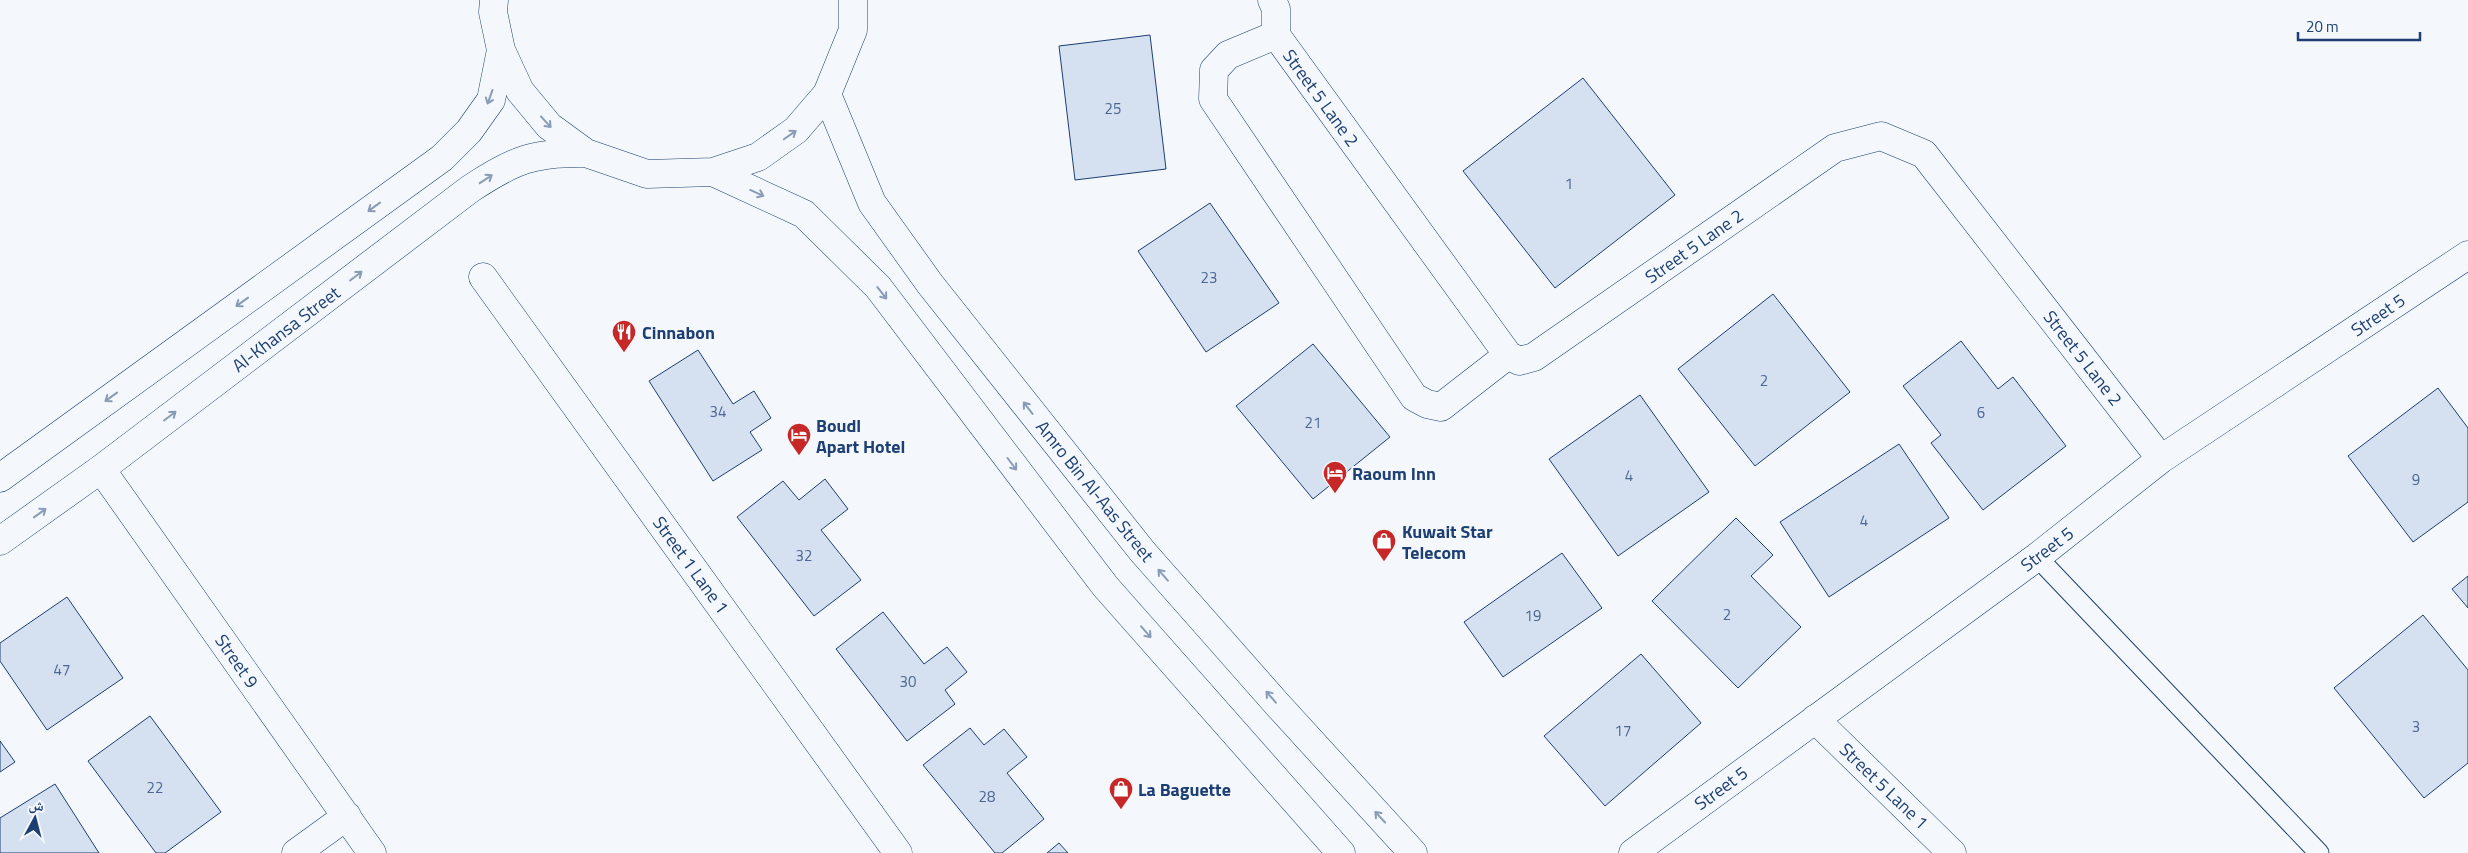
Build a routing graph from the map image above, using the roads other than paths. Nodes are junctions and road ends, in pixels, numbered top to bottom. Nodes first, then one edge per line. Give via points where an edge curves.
1 (494, 0) edge
2 (853, 0) edge
3 (1272, 0) edge
4 (1276, 35) junction
5 (501, 50) junction
6 (827, 94) junction
7 (586, 153) junction
8 (713, 172) junction
9 (2468, 254) edge
10 (483, 277) dead end
11 (1508, 354) junction
12 (2161, 460) junction
13 (101, 469) junction
14 (0, 478) edge
15 (0, 541) edge
16 (2037, 557) junction
17 (1815, 719) junction
18 (347, 816) junction
19 (296, 853) edge
20 (372, 853) edge
21 (898, 853) edge
22 (1341, 853) edge
23 (1413, 853) edge
24 (1633, 853) edge
25 (1952, 853) edge
26 (2319, 853) edge

1 - 5 street
2 - 6 street via 853,30
3 - 4 street, Street 5 Lane 2 via 1276,9
4 - 11 street, Street 5 Lane 2
4 - 11 street via 1228,54 1214,70 1213,99 1414,397 1441,407
5 -> 7 street via 520,91 549,126
5 -> 14 street via 491,100 469,131 442,158
8 -> 6 street via 758,157 796,130
23 -> 6 street, Amro Bin Al-Aas Street via 1142,551 930,284 872,203
7 - 8 street via 647,174
13 -> 7 street, Al-Khansa Street via 503,167 535,155
8 -> 22 street via 804,214 878,287 1106,586
9 - 12 street, Street 5
10 - 21 street, Street 1 Lane 1
11 - 12 street, Street 5 Lane 2 via 1519,361 1534,357 1835,148 1881,136 1924,154
12 - 16 street, Street 5
15 -> 13 street, Al-Khansa Street
13 - 18 street, Street 9
16 - 17 street, Street 5
16 - 26 lane
17 - 24 street, Street 5
17 - 25 street, Street 5 Lane 1
18 - 19 street
18 - 20 street, Street 9

